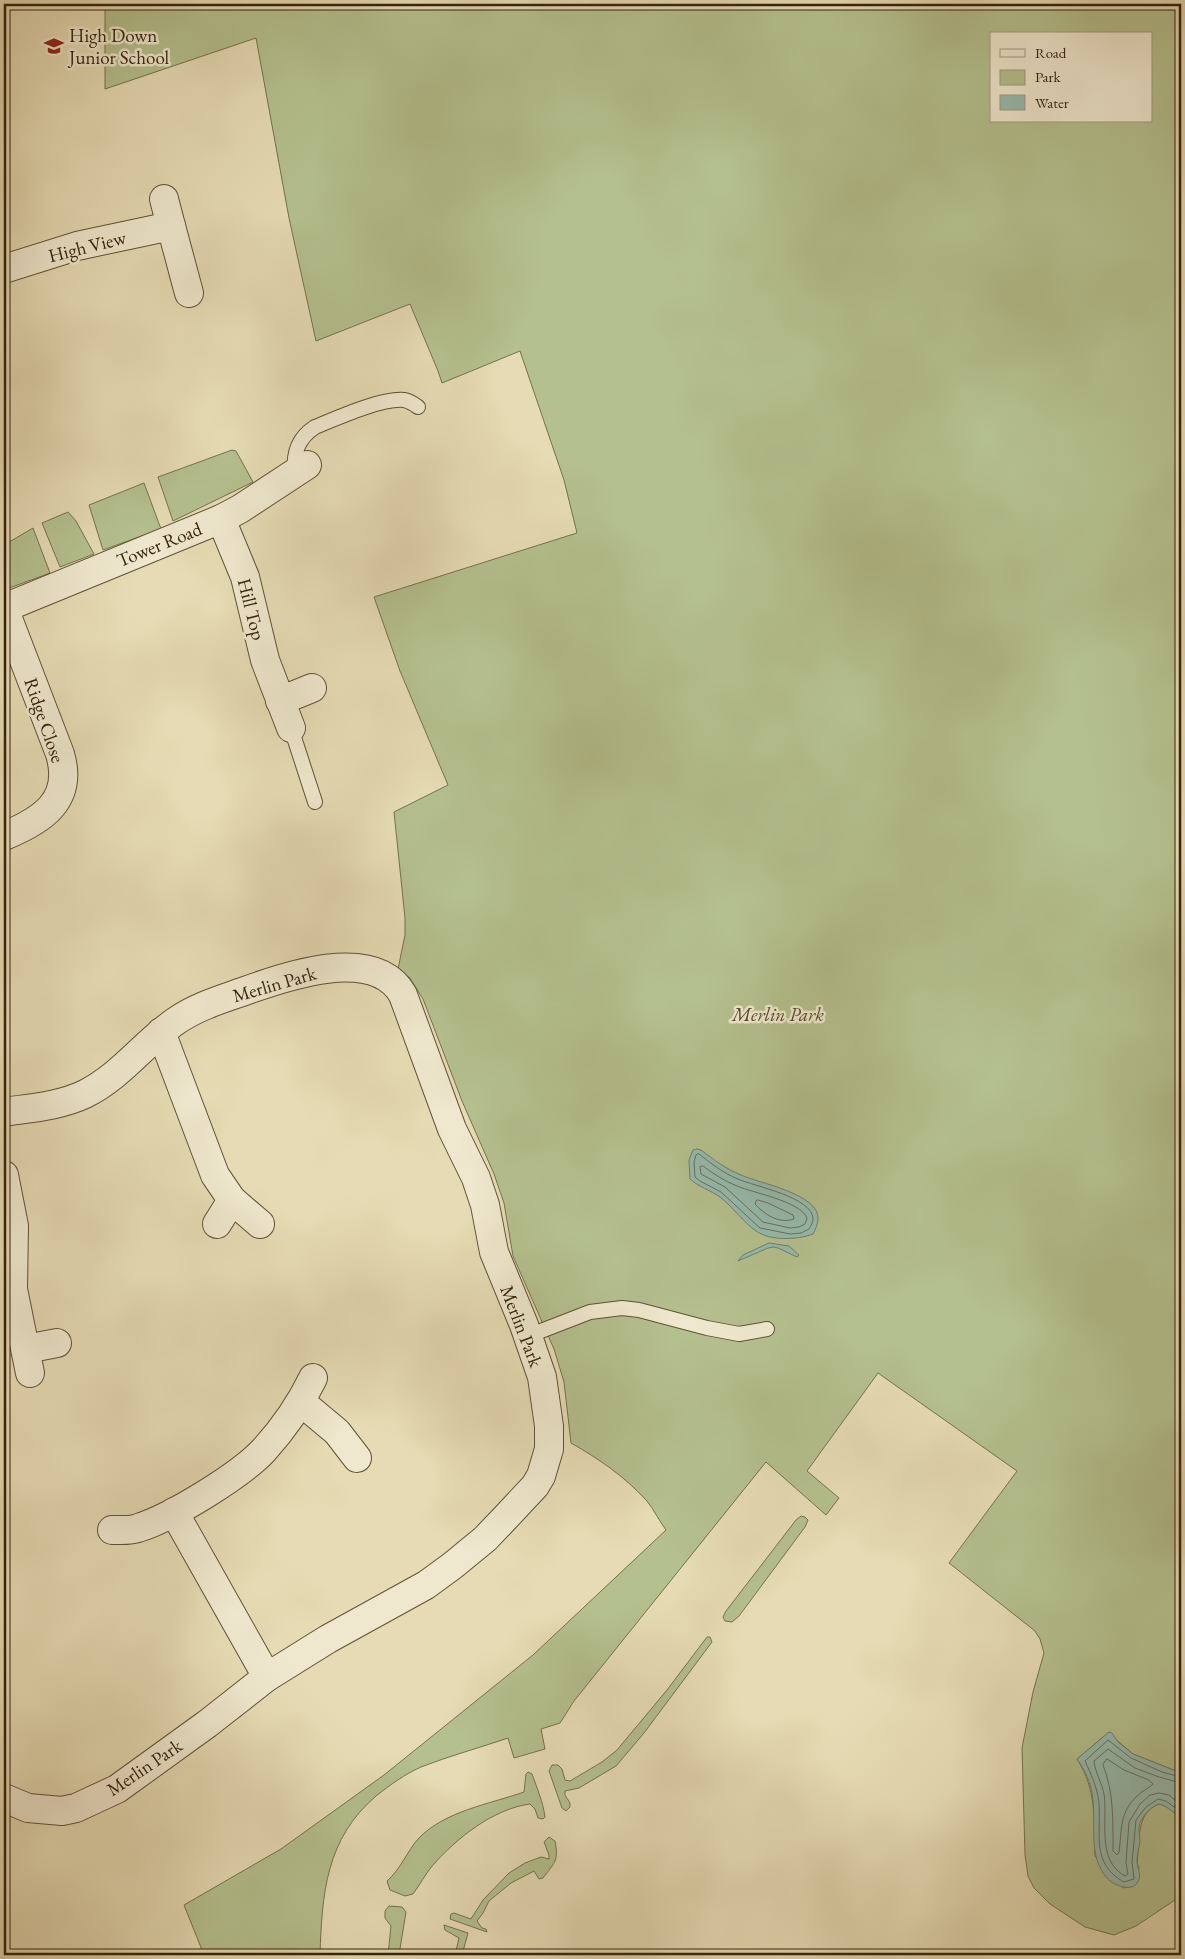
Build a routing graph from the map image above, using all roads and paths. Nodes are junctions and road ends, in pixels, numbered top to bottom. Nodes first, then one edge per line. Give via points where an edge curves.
1 (164, 199) dead end
2 (171, 226) junction
3 (4, 269) edge
4 (189, 293) dead end
5 (418, 407) dead end
6 (301, 468) joint
7 (221, 519) junction
8 (4, 608) edge
9 (312, 688) dead end
10 (280, 701) junction
11 (290, 728) joint
12 (315, 802) dead end
13 (4, 836) edge
14 (161, 1032) junction
15 (4, 1112) edge
16 (4, 1175) edge
17 (232, 1200) junction
18 (218, 1224) dead end
19 (260, 1224) dead end
20 (767, 1329) dead end
21 (528, 1336) junction
22 (58, 1343) dead end
23 (313, 1378) dead end
24 (301, 1402) junction
25 (357, 1458) dead end
26 (174, 1512) junction
27 (112, 1530) dead end
28 (267, 1677) junction
29 (4, 1800) edge

1 - 2 street
2 - 3 street, High View via 77,246
2 - 4 street
5 - 6 lane via 410,402 394,400 315,427 298,444 294,459
6 - 7 street, Tower Road
7 - 8 street, Tower Road
7 - 10 street, Hill Top via 245,577 265,660
8 - 13 street, Ridge Close via 60,754 63,772 57,797 48,811 29,826
9 - 10 street
10 - 11 street, Hill Top
11 - 12 lane
14 - 15 street, Merlin Park via 118,1072 83,1094 46,1106
14 - 17 street via 215,1175
14 - 21 street, Merlin Park via 196,1010 275,979 335,968 366,970 388,977 403,995 454,1135 476,1178 494,1252
16 - 22 street via 14,1226 12,1289 28,1361
17 - 18 street
17 - 19 street
20 - 21 lane via 739,1334 622,1308 590,1312
21 - 28 street, Merlin Park via 542,1377 549,1426 547,1458 535,1486 485,1539 426,1585
23 - 24 street
24 - 25 street via 337,1432
24 - 26 street via 262,1452 233,1476
26 - 27 street via 138,1528
26 - 28 street
28 - 29 street, Merlin Park via 117,1789 76,1808 62,1810 28,1808

